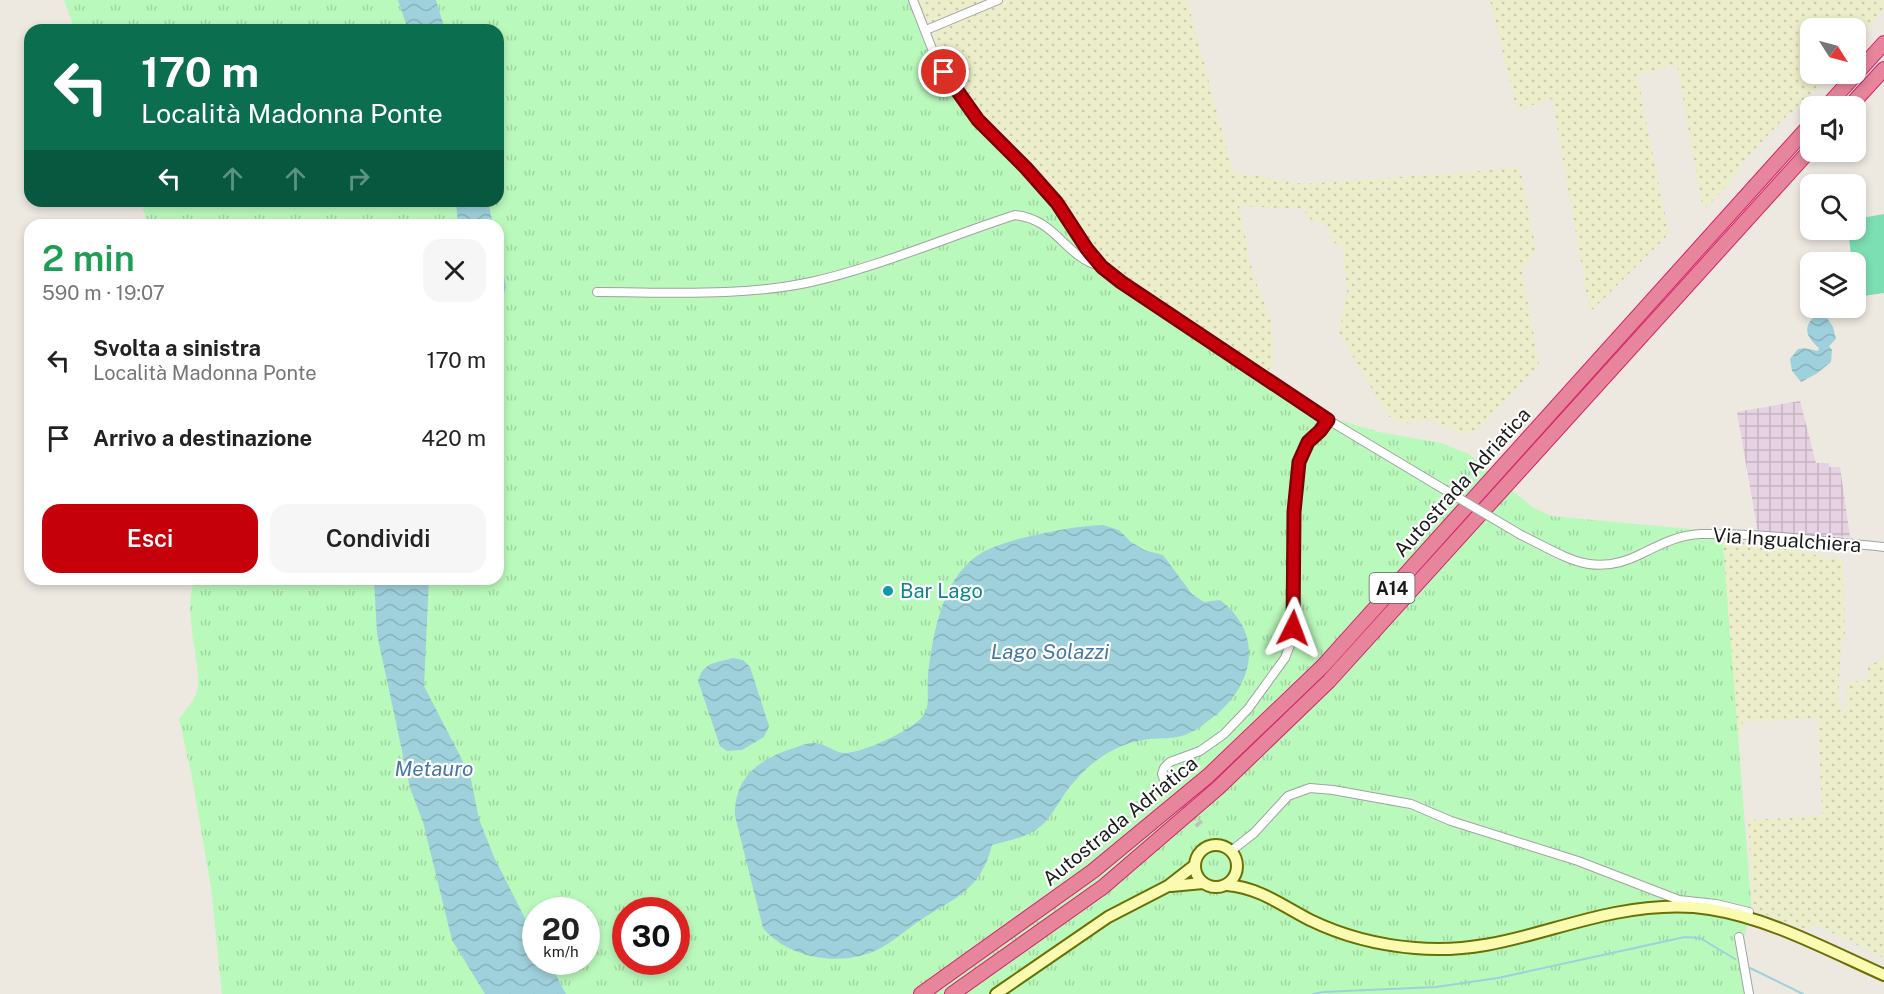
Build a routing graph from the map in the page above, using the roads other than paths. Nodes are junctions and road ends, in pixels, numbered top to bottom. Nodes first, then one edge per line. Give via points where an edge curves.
1 (913, 0) edge
2 (998, 0) edge
3 (926, 30) junction
4 (1884, 44) edge
5 (1884, 69) edge
6 (1836, 96) edge
7 (1859, 96) edge
8 (1800, 136) edge
9 (1800, 161) edge
10 (1102, 267) junction
11 (597, 292) dead end
12 (1328, 420) junction
13 (1884, 547) edge
14 (1166, 786) dead end
15 (1231, 851) junction
16 (1195, 865) junction
17 (1237, 868) junction
18 (1203, 883) junction
19 (1227, 885) junction
20 (1168, 886) junction
21 (1260, 892) junction
22 (1749, 912) dead end
23 (1739, 937) dead end
24 (1884, 975) edge
25 (921, 994) edge
26 (952, 994) edge
27 (996, 994) edge
28 (1749, 994) edge

1 - 3 street
2 - 3 street
3 - 10 street via 944,72 978,120 1057,203
4 - 6 highway
5 - 7 highway
8 - 25 highway, Autostrada Adriatica / A14 via 1323,666 1208,776 1093,871
9 - 26 highway, Autostrada Adriatica / A14 via 1329,681 1218,788 1103,886
10 - 11 street via 1091,264 1041,222 1015,215 869,266 810,282 739,291
10 - 12 street, Via Ingualchiera
12 - 13 street, Via Ingualchiera, bridge via 1521,535 1597,566 1613,565 1666,540 1689,535 1742,535
12 - 14 street via 1308,442 1299,462 1294,512 1293,628 1285,658 1248,709 1224,734 1164,768
15 - 16 main road via 1211,845 1198,854
15 - 17 main road
15 - 22 street via 1288,796 1310,788 1333,790 1411,804 1679,900
16 - 18 main road via 1196,875
16 - 20 main road
17 - 19 main road
17 - 21 main road
18 - 19 main road via 1212,887
18 - 20 main road
19 - 21 main road
20 - 27 main road via 1108,917
21 - 24 main road via 1310,920 1350,936 1383,944 1454,950 1494,945 1647,908 1712,909 1775,927
23 - 28 street

